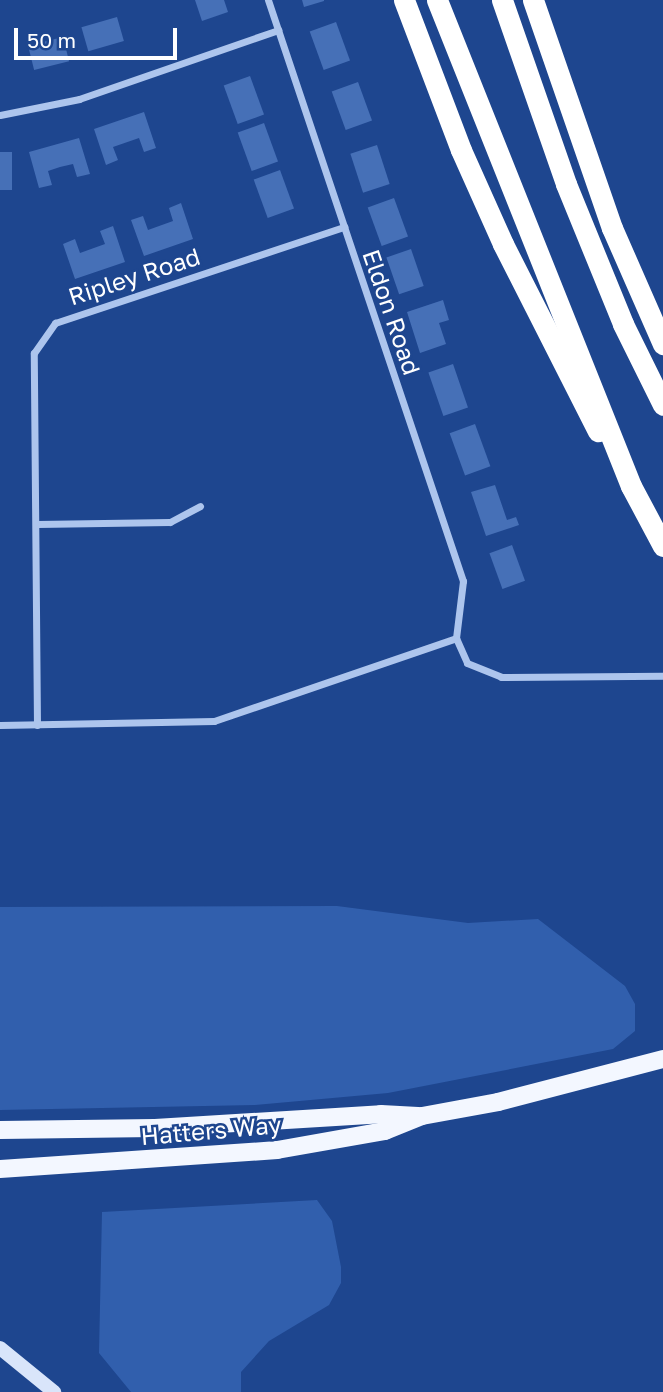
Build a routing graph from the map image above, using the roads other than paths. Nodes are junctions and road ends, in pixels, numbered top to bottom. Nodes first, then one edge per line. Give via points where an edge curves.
1 (268, 0) edge
2 (404, 0) edge
3 (437, 0) edge
4 (502, 0) edge
5 (533, 0) edge
6 (278, 30) junction
7 (0, 115) edge
8 (344, 227) junction
9 (663, 344) edge
10 (663, 405) edge
11 (631, 486) junction
12 (200, 506) dead end
13 (37, 524) junction
14 (663, 546) edge
15 (456, 638) junction
16 (663, 676) edge
17 (0, 725) edge
18 (37, 725) junction
19 (663, 1059) edge
20 (422, 1116) junction
21 (0, 1129) edge
22 (0, 1169) edge
23 (26, 1169) junction
24 (0, 1177) edge
25 (0, 1348) edge
26 (54, 1392) edge

1 - 6 street, Eldon Road
2 - 11 highway via 461,150 503,244 572,388
3 - 11 highway
4 - 10 highway via 571,197 623,324
5 - 9 highway via 612,228
6 - 7 street via 79,99
6 - 8 street, Eldon Road
8 - 13 street, Ripley Road via 55,323 34,353
8 - 15 street, Eldon Road via 463,581
11 - 14 highway
12 - 13 street via 170,522
13 - 18 street, Ripley Road
15 - 16 street via 467,663 501,677
15 - 18 street via 214,721
17 - 18 street
19 - 20 main road, Hatters Way via 498,1102
20 - 21 main road, Hatters Way via 381,1114 155,1128
20 - 23 main road, Hatters Way via 385,1131 278,1150
22 - 23 main road, Hatters Way
23 - 24 street
25 - 26 street

